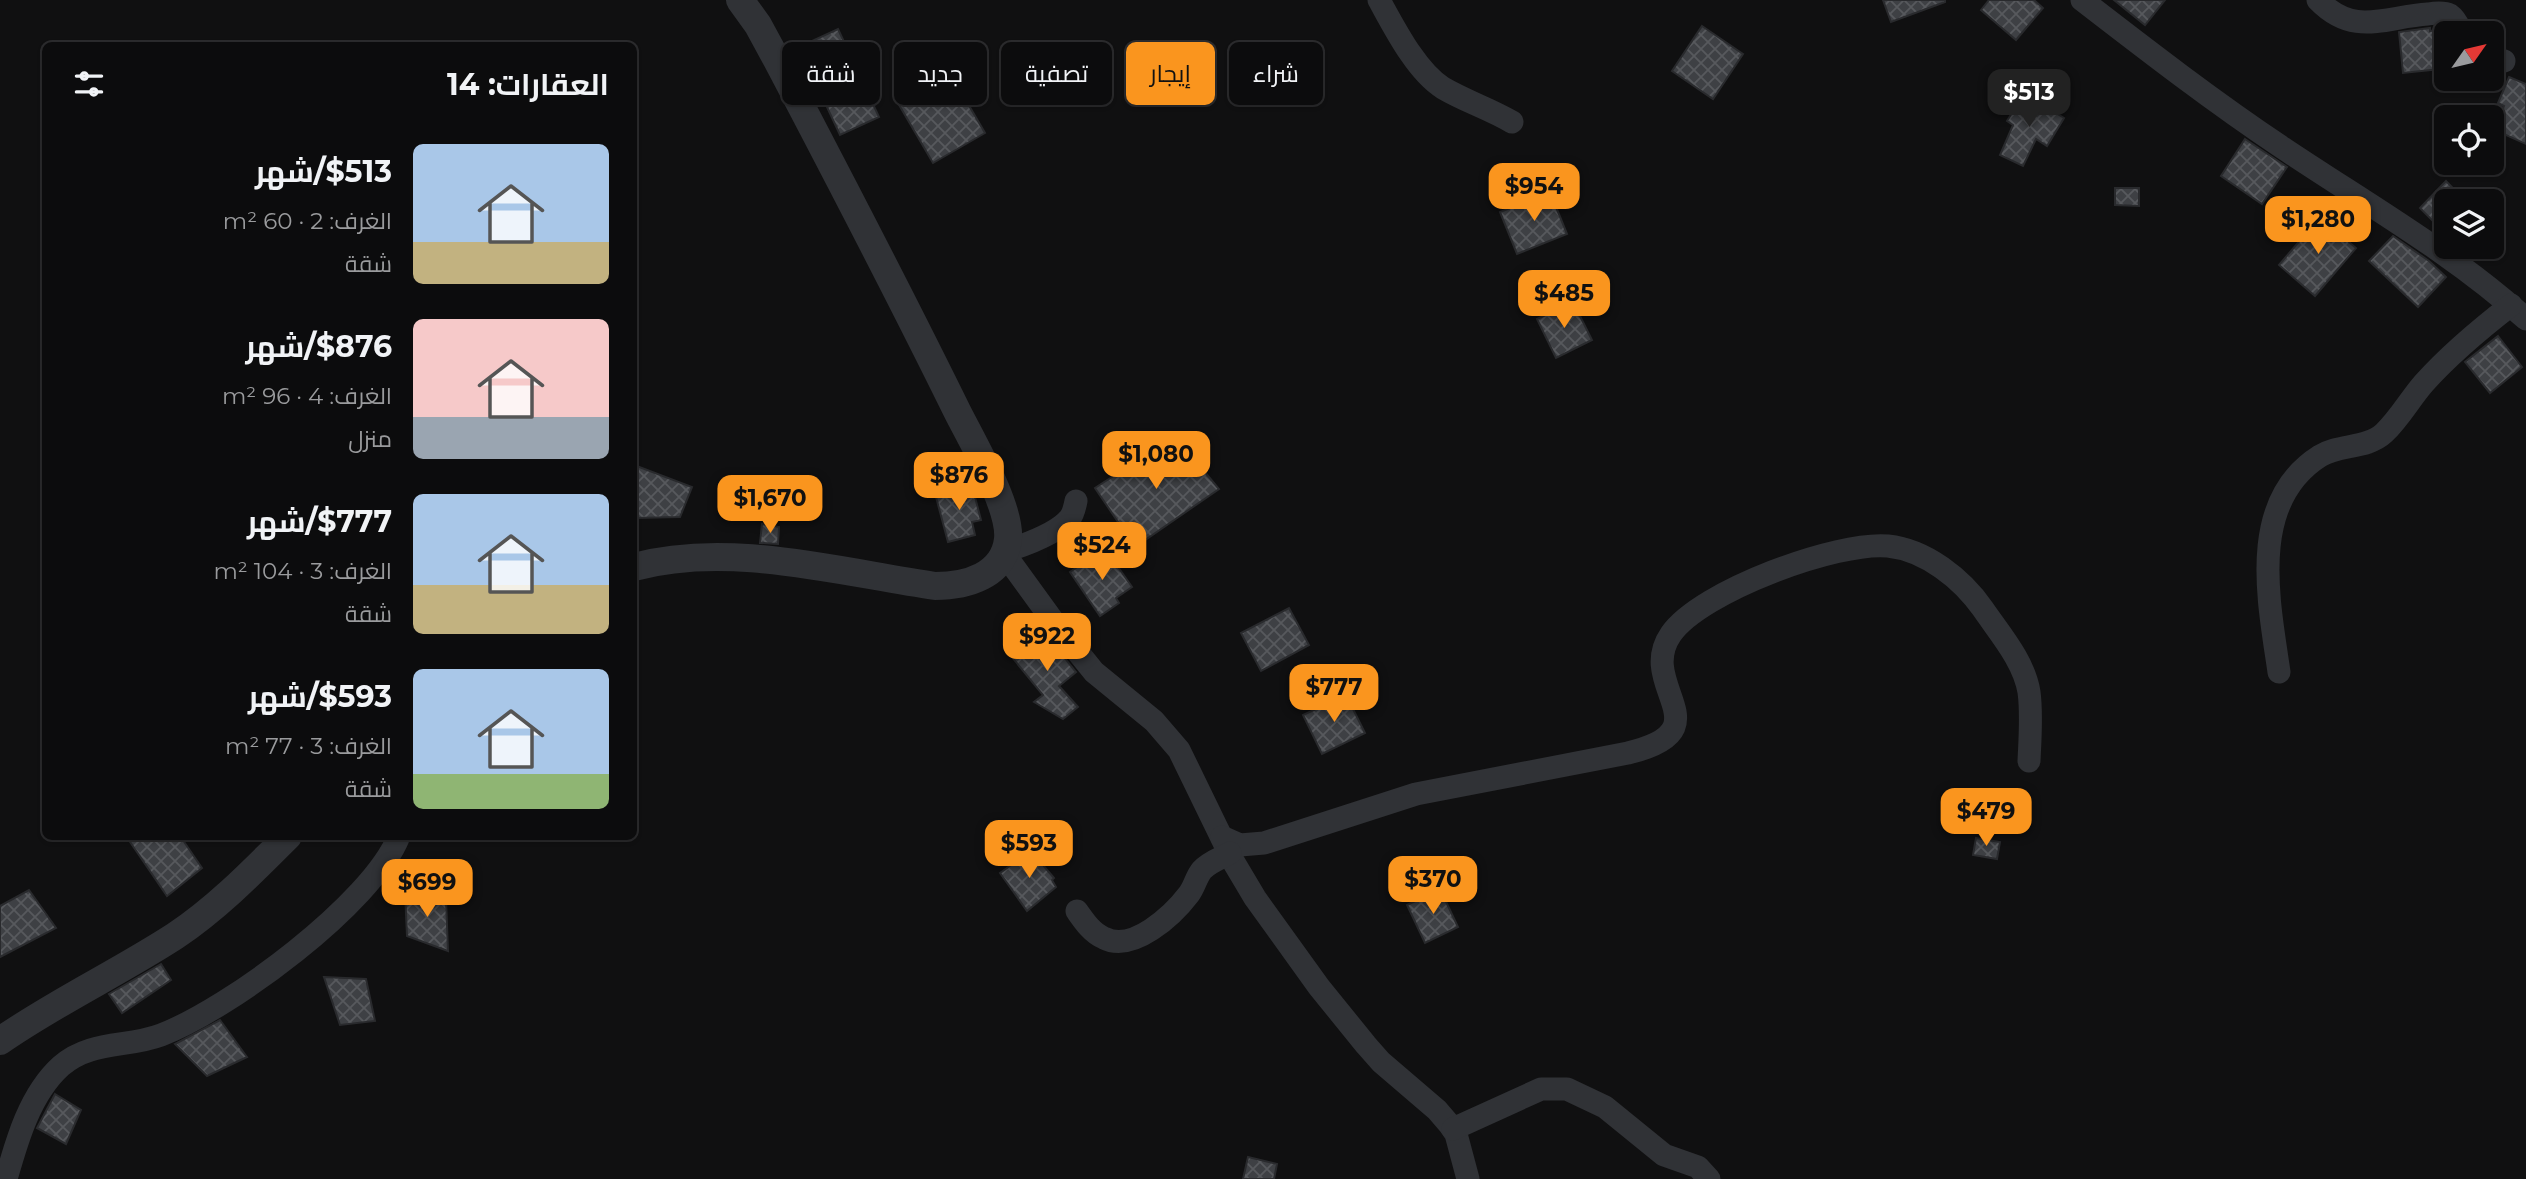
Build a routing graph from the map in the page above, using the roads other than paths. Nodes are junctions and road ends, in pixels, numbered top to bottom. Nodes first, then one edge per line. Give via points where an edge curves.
1 (740, 0) edge
2 (1379, 0) edge
3 (2082, 0) edge
4 (2318, 0) edge
5 (2453, 21) edge
6 (1512, 121) dead end
7 (2518, 312) edge
8 (1076, 501) dead end
9 (1003, 552) junction
10 (637, 566) edge
11 (2278, 672) dead end
12 (2029, 761) dead end
13 (284, 840) edge
14 (397, 840) edge
15 (1226, 845) junction
16 (1077, 911) dead end
17 (0, 1041) edge
18 (1453, 1129) junction
19 (6, 1179) edge
20 (1468, 1179) edge
21 (1709, 1179) edge

1 - 9 street via 806,115 994,488 1007,530
2 - 6 street via 1431,79
3 - 7 street via 2221,105 2417,236
4 - 5 street via 2343,19 2366,23 2426,14 2448,14
7 - 11 street via 2442,364 2382,435 2322,455 2289,486 2268,546
8 - 9 street via 1070,517 1051,531
9 - 10 street via 981,578 953,586 724,556
9 - 15 street via 1094,672 1154,721 1179,750
12 - 15 street via 2030,704 2024,674 1974,596 1938,565 1914,553 1888,546 1855,548 1730,590 1678,626 1665,644 1663,662 1676,723 1670,735 1655,745 1416,794 1264,843
13 - 17 street via 221,901 177,935
14 - 19 street via 382,867 348,906 232,995 161,1035 88,1049 59,1068 35,1098
15 - 16 street via 1203,869 1188,895 1163,922 1144,934 1112,941 1095,932
15 - 18 street via 1243,878 1319,987 1388,1069
18 - 20 street
18 - 21 street via 1541,1089 1567,1089 1605,1107 1664,1154 1698,1167

